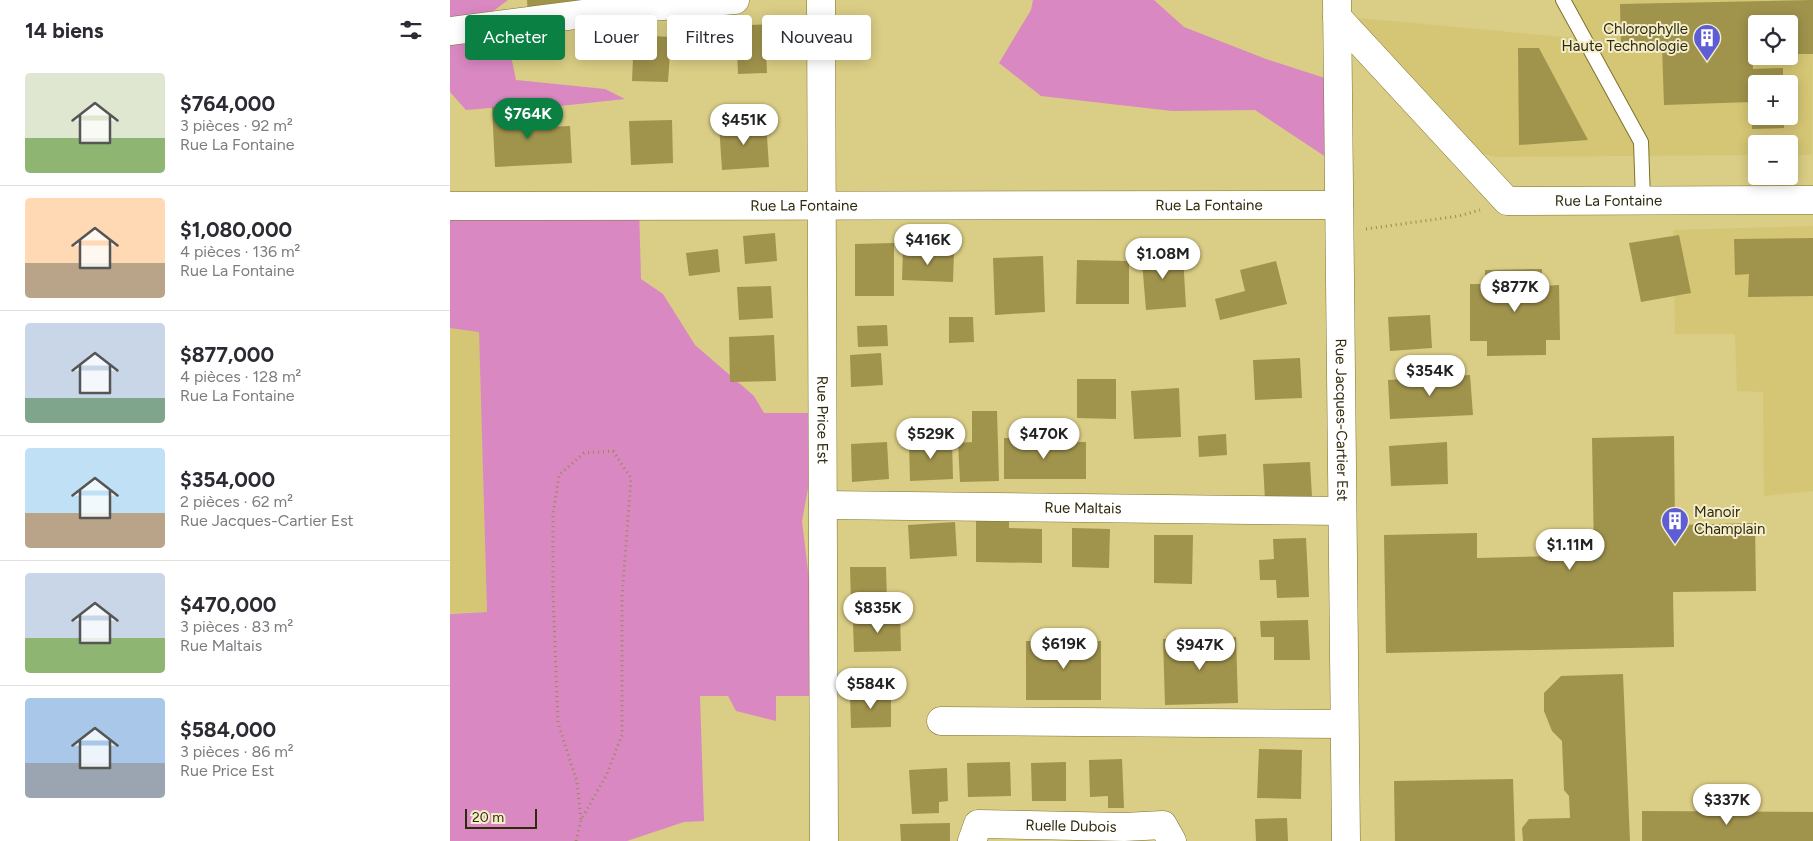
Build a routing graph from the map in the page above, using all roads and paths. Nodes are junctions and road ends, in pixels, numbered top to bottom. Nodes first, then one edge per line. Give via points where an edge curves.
1 (735, 0) edge
2 (821, 0) edge
3 (1563, 0) edge
4 (1337, 8) edge
5 (450, 32) edge
6 (1643, 200) junction
7 (1813, 200) edge
8 (1507, 201) junction
9 (1339, 205) junction
10 (450, 206) edge
11 (822, 207) junction
12 (1339, 232) junction
13 (823, 505) junction
14 (1342, 511) junction
15 (941, 722) dead end
16 (1344, 724) junction
17 (581, 820) junction
18 (576, 841) edge
19 (824, 841) edge
20 (972, 841) edge
21 (1172, 841) edge
22 (1346, 841) edge

1 - 5 street via 614,10
2 - 11 street, Rue Price Est
3 - 6 lane via 1641,142
4 - 8 street
4 - 9 street, Rue Jacques-Cartier Est
6 - 7 street, Rue La Fontaine
6 - 8 street, Rue La Fontaine
8 - 12 path via 1459,216
9 - 11 street, Rue La Fontaine
9 - 12 street, Rue Jacques-Cartier Est
10 - 11 street, Rue La Fontaine
11 - 13 street, Rue Price Est
12 - 14 street, Rue Jacques-Cartier Est
13 - 14 street, Rue Maltais
13 - 19 street, Rue Price Est
14 - 16 street, Rue Jacques-Cartier Est
15 - 16 street
16 - 22 street, Rue Jacques-Cartier Est
17 - 17 path via 606,776 622,736 622,597 631,478 613,450 584,452 559,475 553,515 558,723 577,782
17 - 18 path
20 - 21 street, Ruelle Dubois via 978,824 1163,825

